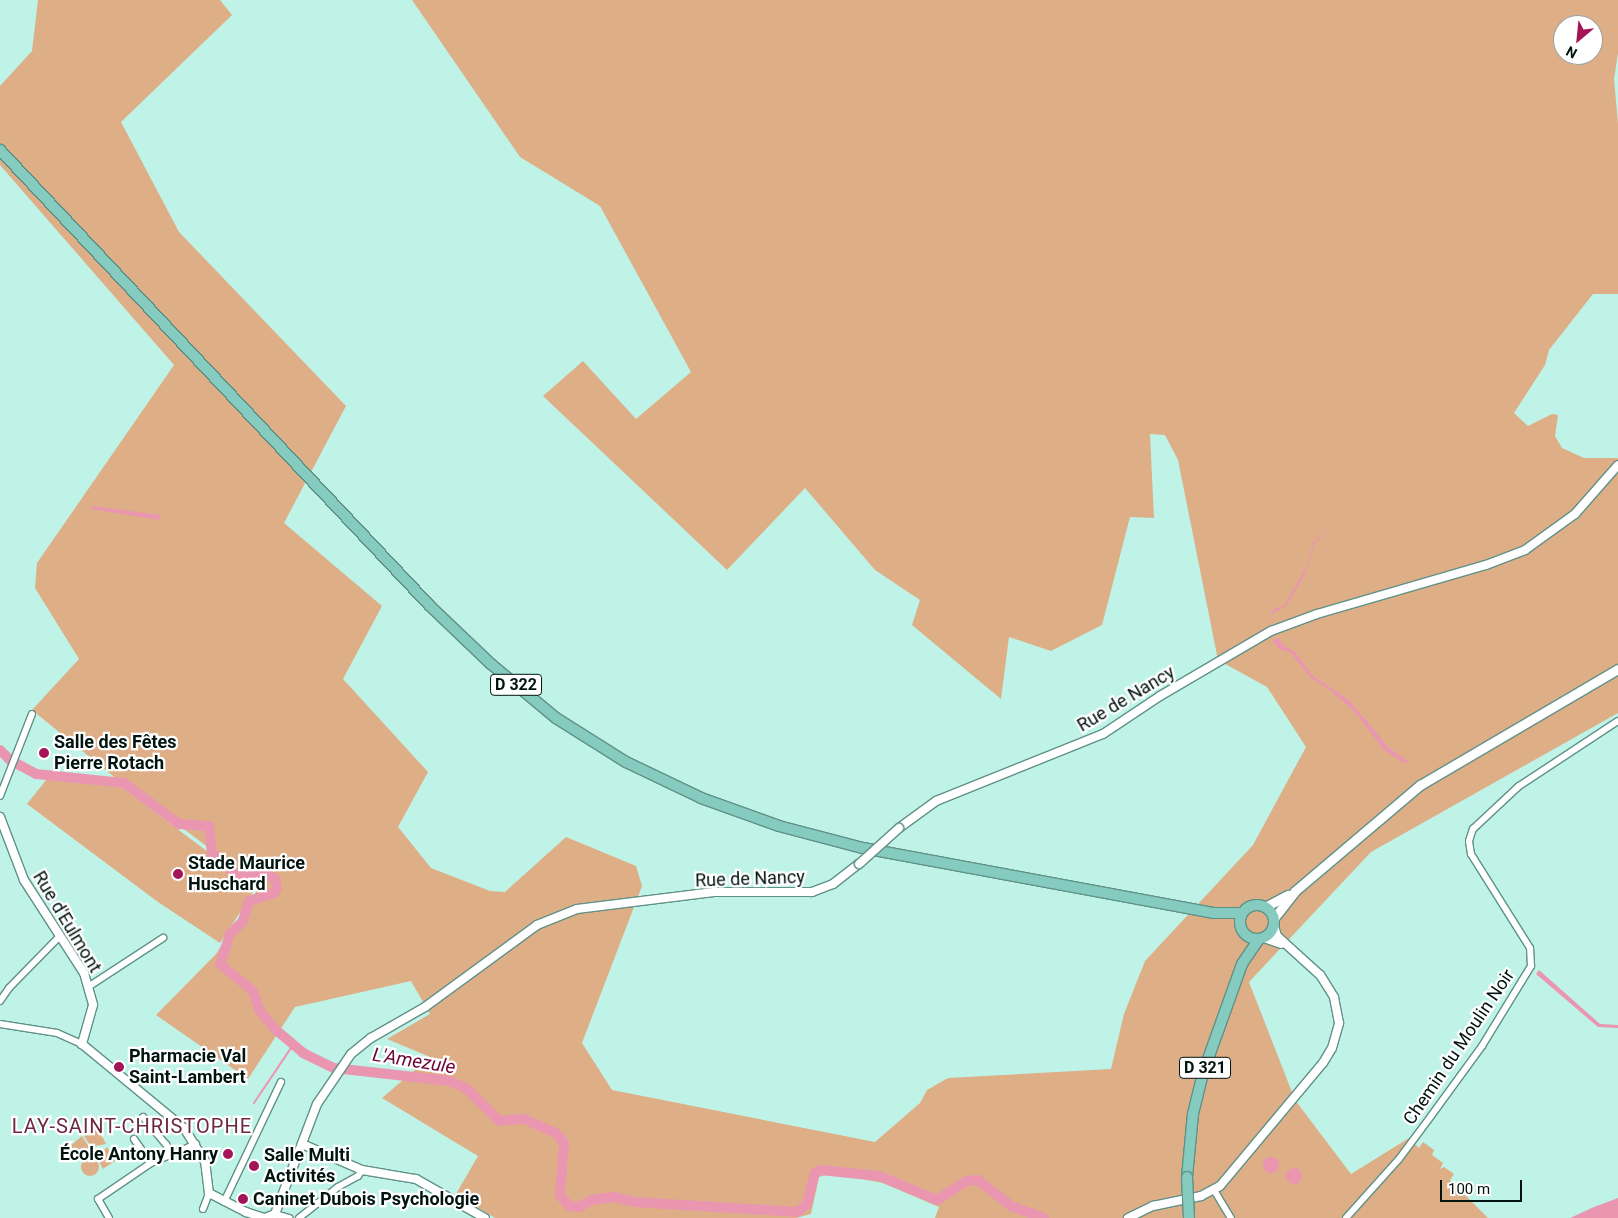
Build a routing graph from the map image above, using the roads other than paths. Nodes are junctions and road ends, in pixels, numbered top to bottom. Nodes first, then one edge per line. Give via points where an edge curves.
1 (0, 150) edge
2 (1618, 465) edge
3 (1618, 670) edge
4 (32, 714) dead end
5 (1618, 721) edge
6 (0, 796) edge
7 (0, 817) edge
8 (1295, 891) junction
9 (1265, 907) junction
10 (1213, 913) junction
11 (1242, 913) junction
12 (1274, 922) junction
13 (1242, 931) junction
14 (60, 936) junction
15 (163, 938) dead end
16 (1262, 939) junction
17 (1296, 952) junction
18 (1242, 964) junction
19 (88, 987) junction
20 (0, 1002) edge
21 (0, 1024) edge
22 (82, 1044) junction
23 (281, 1082) dead end
24 (143, 1117) dead end
25 (134, 1139) dead end
26 (196, 1144) junction
27 (302, 1144) junction
28 (171, 1156) junction
29 (151, 1163) junction
30 (362, 1170) junction
31 (1214, 1190) junction
32 (209, 1193) junction
33 (224, 1202) junction
34 (203, 1209) dead end
35 (275, 1214) junction
36 (109, 1218) edge
37 (265, 1218) edge
38 (289, 1218) edge
39 (299, 1218) edge
40 (485, 1218) edge
41 (1128, 1218) edge
42 (1190, 1218) edge
43 (1231, 1218) edge
44 (1346, 1218) edge

1 - 10 main road, D 322 via 429,605 491,664 556,718 618,757 701,798 779,826 835,841
2 - 27 street, Rue de Nancy, bridge via 1565,523 1517,553 1271,632 1103,734 936,801 833,884 812,892 714,892 557,915 537,925 424,1007 363,1043 317,1104
3 - 8 main road via 1410,792
4 - 6 street
5 - 44 street, Chemin du Moulin Noir via 1519,786 1472,829 1470,854 1530,948 1531,966 1482,1046 1431,1116 1399,1159
7 - 14 street, Rue d'Eulmont via 24,880
8 - 9 main road
8 - 12 main road
9 - 11 main road via 1250,906
9 - 12 main road
10 - 11 main road, D 322
10 - 13 main road, D 322 via 1229,918
11 - 13 main road
12 - 16 main road
12 - 17 street via 1277,936
13 - 16 main road
13 - 18 main road, D 321
14 - 19 street, Rue d'Eulmont via 82,970
14 - 20 street via 9,988
15 - 19 street
16 - 17 street
16 - 18 main road, D 321
17 - 31 street via 1320,974 1334,997 1339,1023 1336,1036 1323,1063
18 - 42 main road, D 321, bridge via 1203,1073 1193,1114 1187,1178
19 - 22 street, Rue d'Eulmont via 92,1012
21 - 22 street via 57,1033
22 - 26 street via 180,1124
23 - 33 street
24 - 28 street via 166,1144
25 - 29 street
26 - 28 street
26 - 32 street via 207,1165
27 - 30 street
27 - 35 street, Rue de Nancy
28 - 29 street
29 - 36 street via 98,1199
30 - 39 street
30 - 40 street via 416,1180
31 - 41 street via 1153,1206
31 - 43 street
32 - 33 street
32 - 34 street
33 - 37 street
35 - 37 street
35 - 38 street

